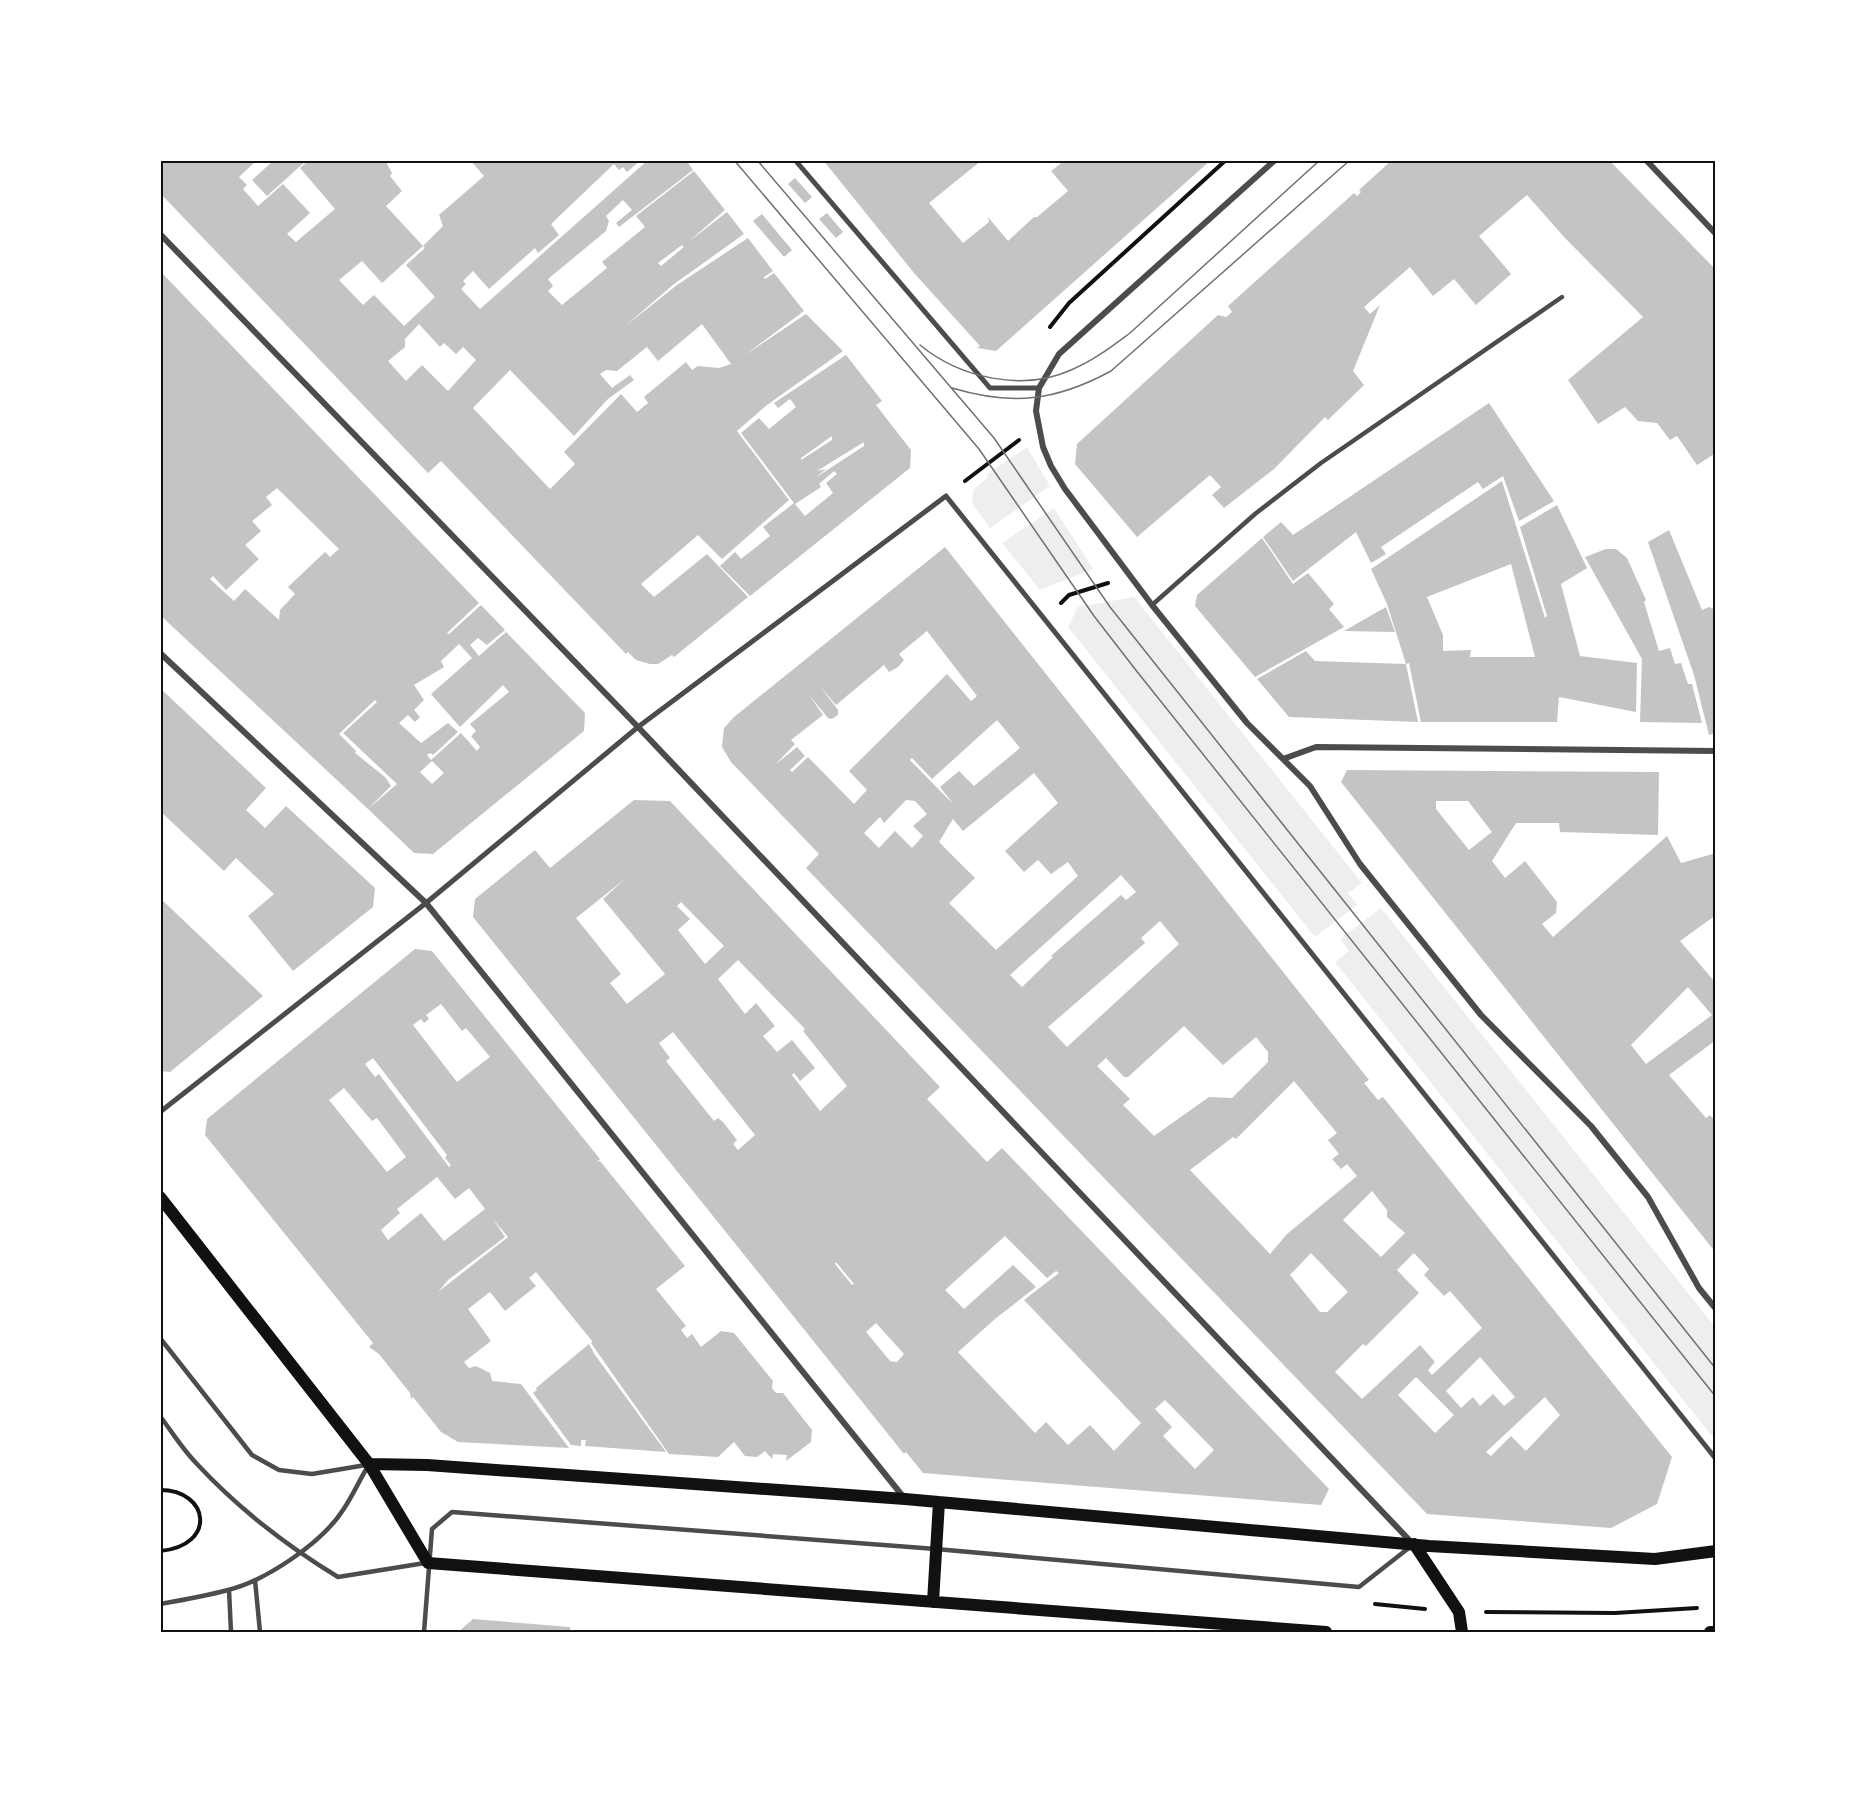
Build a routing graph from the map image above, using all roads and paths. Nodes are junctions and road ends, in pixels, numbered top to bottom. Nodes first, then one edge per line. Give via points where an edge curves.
1 (795, 160) edge
2 (1275, 160) edge
3 (1646, 160) edge
4 (160, 234) edge
5 (1716, 234) edge
6 (1562, 297) dead end
7 (1039, 388) junction
8 (1018, 440) dead end
9 (946, 496) junction
10 (1132, 577) junction
11 (1152, 604) junction
12 (1045, 619) junction
13 (160, 654) edge
14 (638, 727) junction
15 (1716, 751) edge
16 (1283, 759) junction
17 (426, 903) junction
18 (160, 1112) edge
19 (160, 1197) edge
20 (1716, 1309) edge
21 (160, 1338) edge
22 (160, 1416) edge
23 (1716, 1459) edge
24 (369, 1464) junction
25 (160, 1490) edge
26 (905, 1499) junction
27 (939, 1502) junction
28 (1414, 1544) junction
29 (936, 1549) junction
30 (160, 1551) edge
31 (1716, 1551) edge
32 (298, 1553) junction
33 (428, 1563) junction
34 (255, 1580) junction
35 (229, 1590) junction
36 (933, 1602) junction
37 (160, 1604) edge
38 (231, 1632) edge
39 (261, 1632) edge
40 (424, 1632) edge
41 (1326, 1632) edge
42 (1462, 1632) edge
43 (1710, 1632) edge
44 (1716, 1632) edge

1 - 7 street via 990,388
2 - 7 street via 1079,334 1059,354
3 - 5 street
4 - 14 street
6 - 11 lane via 1321,464 1255,514
7 - 10 street via 1036,411 1051,466
8 - 9 path
9 - 12 street
9 - 14 street
10 - 11 street
10 - 12 path via 1069,595
11 - 16 street via 1247,723
12 - 23 street
13 - 17 street
14 - 17 street
14 - 28 street
15 - 16 street via 1316,747
16 - 20 street via 1310,786 1360,864 1481,1015 1592,1126 1648,1197 1699,1288
17 - 18 street
17 - 26 street
19 - 24 main road
21 - 24 lane via 252,1455 279,1470 312,1473
22 - 32 lane via 195,1463 243,1509
24 - 26 main road
24 - 32 lane via 343,1511 325,1532
24 - 33 main road
25 - 30 path via 176,1490 187,1496 200,1515 200,1529 191,1543 177,1550
26 - 27 main road
27 - 28 main road
27 - 29 main road
28 - 29 lane via 1359,1587
28 - 31 main road via 1656,1559
28 - 42 main road via 1458,1612
29 - 33 lane via 452,1512 432,1528
29 - 36 main road
32 - 33 lane via 338,1577
32 - 34 lane
33 - 36 main road
33 - 40 lane
34 - 35 lane
34 - 39 lane
35 - 37 lane
35 - 38 lane
36 - 41 main road
43 - 44 main road

